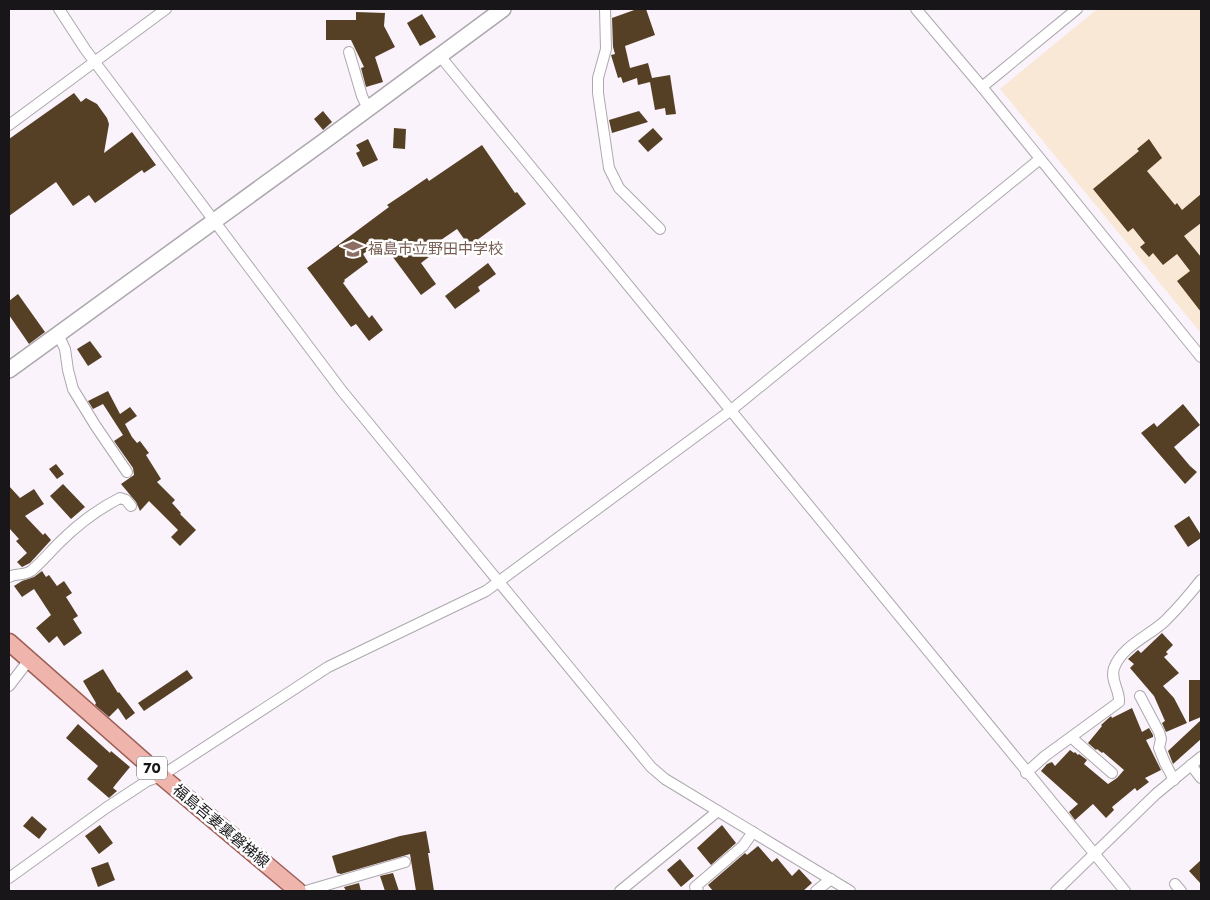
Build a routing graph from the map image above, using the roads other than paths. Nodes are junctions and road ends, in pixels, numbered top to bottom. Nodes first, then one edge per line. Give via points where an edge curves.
1 (59, 9) edge
2 (166, 9) edge
3 (605, 9) edge
4 (916, 9) edge
5 (1077, 9) edge
6 (495, 11) edge
7 (349, 52) dead end
8 (440, 56) junction
9 (95, 62) junction
10 (982, 86) junction
11 (368, 109) junction
12 (9, 125) edge
13 (1040, 159) junction
14 (214, 222) junction
15 (660, 229) dead end
16 (58, 334) junction
17 (1201, 357) edge
18 (9, 370) edge
19 (730, 411) junction
20 (127, 472) dead end
21 (131, 506) dead end
22 (9, 577) edge
23 (1201, 580) edge
24 (498, 582) junction
25 (9, 642) edge
26 (29, 660) junction
27 (9, 686) edge
28 (1140, 696) dead end
29 (1072, 738) junction
30 (1201, 758) edge
31 (1191, 766) junction
32 (1026, 773) junction
33 (1112, 773) dead end
34 (161, 776) junction
35 (1201, 778) edge
36 (1174, 780) junction
37 (718, 811) junction
38 (753, 832) junction
39 (1093, 855) junction
40 (405, 862) dead end
41 (9, 878) edge
42 (830, 879) junction
43 (298, 891) edge
44 (306, 891) edge
45 (620, 891) edge
46 (698, 891) edge
47 (816, 891) edge
48 (850, 891) edge
49 (1056, 891) edge
50 (1124, 891) edge

1 - 9 street
2 - 9 street
3 - 15 street via 606,49 598,78 598,93 609,168 619,188
4 - 10 street
5 - 10 street
6 - 8 street
7 - 11 street
8 - 11 street
8 - 19 street
9 - 12 street
9 - 14 street
10 - 13 street
11 - 14 street
13 - 17 street
13 - 19 street
14 - 16 street
14 - 24 street via 342,391
16 - 18 street
16 - 20 street via 65,349 73,389
19 - 24 street
19 - 32 street
21 - 22 street via 120,498 105,505 28,573
23 - 29 street via 1164,622 1136,642 1114,668 1113,683 1120,695 1119,702
24 - 34 street via 486,591 328,667
24 - 37 street via 651,767
25 - 26 main road, 福島吾妻裏磐梯線 / 70
26 - 27 street
26 - 34 main road, 福島吾妻裏磐梯線 / 70
28 - 36 street via 1159,732 1159,748
29 - 32 street
29 - 33 street
30 - 31 street
31 - 35 street
31 - 36 street
32 - 39 street
34 - 41 street via 147,781 106,808
34 - 43 main road, 福島吾妻裏磐梯線 / 70
36 - 39 street
37 - 38 street
37 - 45 street
38 - 42 street
38 - 46 street via 743,846 695,886
39 - 49 street
39 - 50 street
40 - 44 street
42 - 47 street
42 - 48 street

